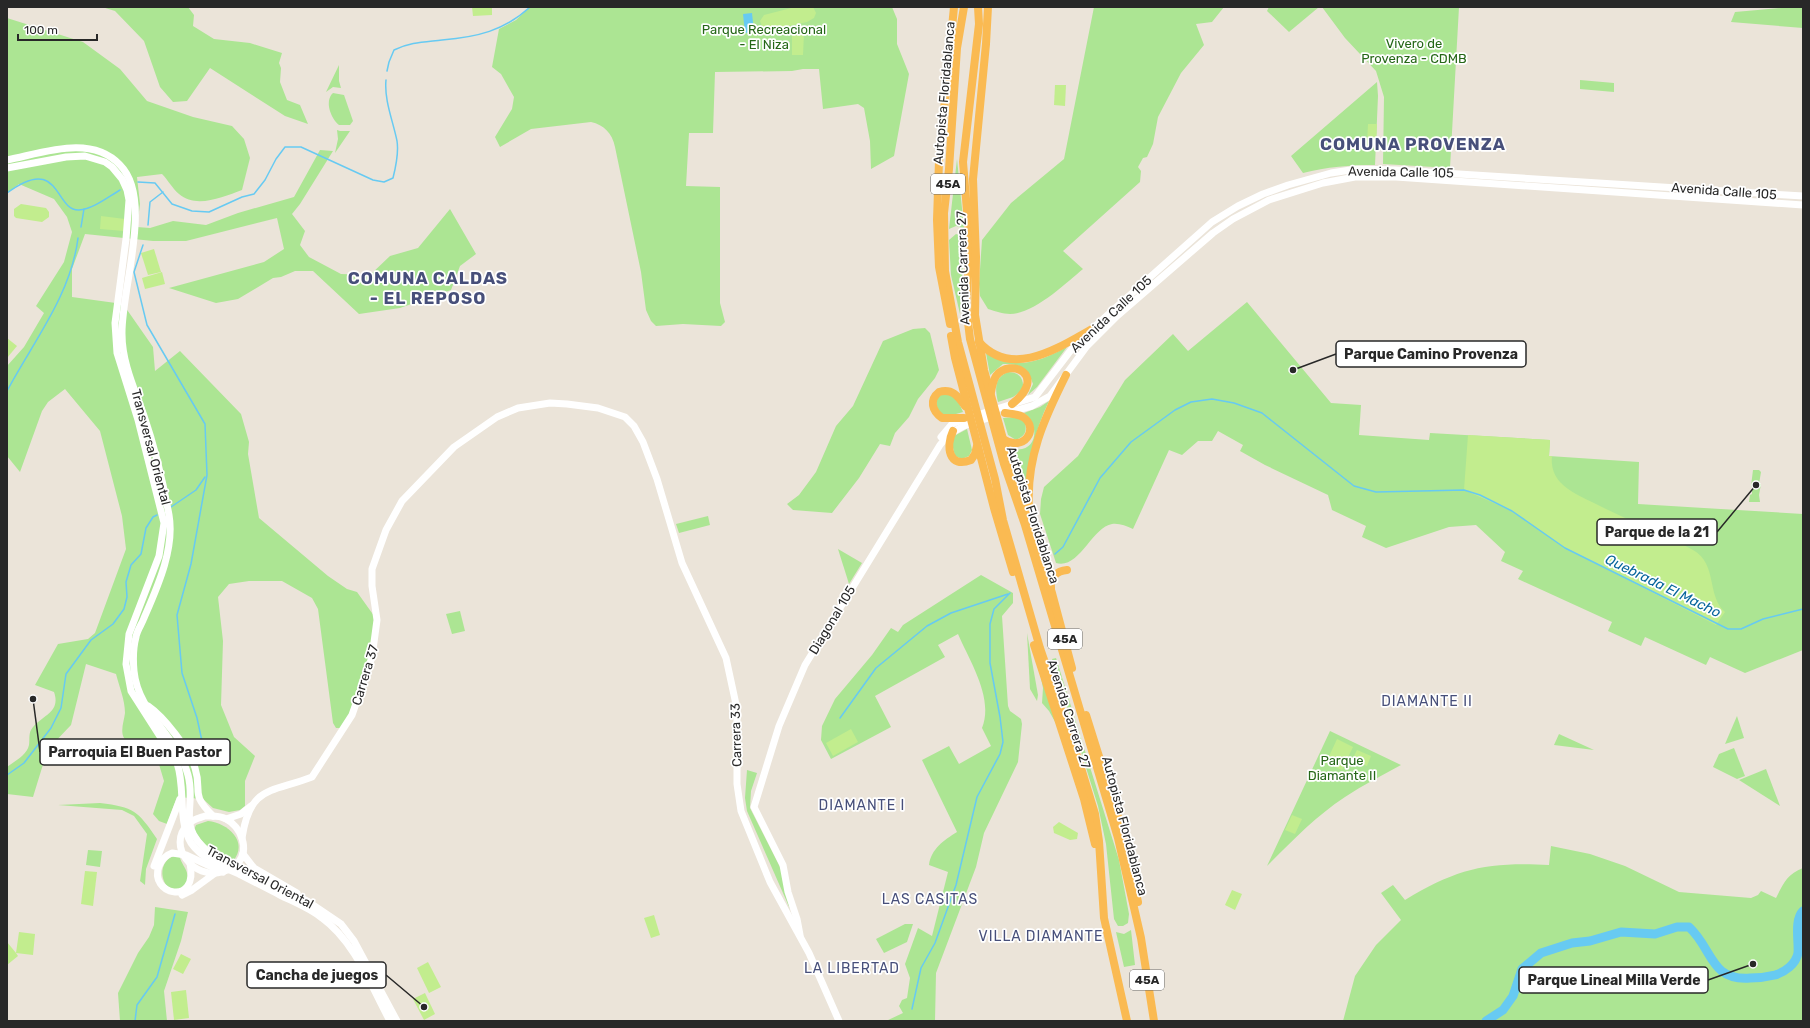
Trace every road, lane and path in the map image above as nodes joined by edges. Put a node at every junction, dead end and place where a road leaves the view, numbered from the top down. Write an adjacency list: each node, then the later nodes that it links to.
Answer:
1 (954, 7): 5 (highway, Avenida Carrera 27)
2 (964, 7): 7 (highway, Autopista Floridablanca / 45A)
3 (978, 7): 9 (highway, Autopista Floridablanca / 45A)
4 (988, 7): 6 (highway, Avenida Carrera 27)
5 (946, 98): 7 (highway); 22 (highway, Avenida Carrera 27 / 45A)
6 (979, 108): 9 (highway); 14 (highway, Avenida Carrera 27)
7 (952, 119): 38 (highway, Autopista Floridablanca / 45A)
8 (7, 160): 31 (main road, Transversal Oriental)
9 (963, 162): 15 (highway, Autopista Floridablanca / 45A)
10 (7, 168): 32 (main road, Transversal Oriental)
11 (1803, 196): 13 (main road, Avenida Calle 105)
12 (1803, 205): 17 (main road, Avenida Calle 105)
13 (1092, 329): 14 (highway); 20 (main road, Avenida Calle 105)
14 (979, 342): 16 (highway, Avenida Carrera 27 / 45A)
15 (973, 356): 16 (highway); 18 (highway, Autopista Floridablanca / 45A)
16 (984, 370): 18 (highway); 19 (highway, Avenida Carrera 27 / 45A)
17 (1066, 375): 21 (main road, Avenida Calle 105); 28 (highway)
18 (981, 382): 45 (highway, Autopista Floridablanca / 45A)
19 (991, 394): 20 (highway); 24 (highway, Avenida Carrera 27 / 45A)
20 (1012, 404): 21 (main road, Avenida Calle 105)
21 (1004, 410): 22 (main road, Avenida Calle 105); 24 (highway)
22 (966, 418): 23 (main road, Diagonal 105); 25 (highway, Avenida Carrera 27 / 45A); 26 (main road, Diagonal 105)
23 (953, 431): 25 (highway); 26 (main road, Diagonal 105)
24 (1003, 439): 28 (highway, Avenida Carrera 27 / 45A)
25 (977, 444): 38 (highway, Avenida Carrera 27 / 45A)
26 (936, 450): 44 (main road, Diagonal 105)
27 (392, 516): 33 (main road, Carrera 37); 44 (main road, Carrera 33)
28 (1030, 518): 30 (highway, Avenida Carrera 27 / 45A)
29 (1067, 570): 30 (highway)
30 (1052, 593): 45 (highway, Avenida Carrera 27 / 45A)
31 (146, 705): 34 (main road); 43 (main road, Transversal Oriental)
32 (182, 795): 41 (main road, Transversal Oriental); 42 (main road)
33 (254, 803): 35 (main road); 36 (main road)
34 (213, 816): 35 (main road); 39 (main road)
35 (226, 819): 36 (main road)
36 (242, 838): 37 (main road)
37 (243, 854): 40 (main road); 43 (main road)
38 (1100, 863): 49 (highway, Autopista Floridablanca / 45A)
39 (190, 864): 40 (main road); 42 (main road)
40 (214, 874): 42 (main road)
41 (252, 881): 42 (main road); 46 (main road, Transversal Oriental)
42 (185, 892)
43 (307, 901): 47 (main road, Transversal Oriental)
44 (800, 935): 48 (main road, Carrera 33)
45 (1141, 938): 50 (highway, Autopista Floridablanca / 45A)
46 (390, 1021)
47 (397, 1021)
48 (839, 1021)
49 (1126, 1021)
50 (1154, 1021)

